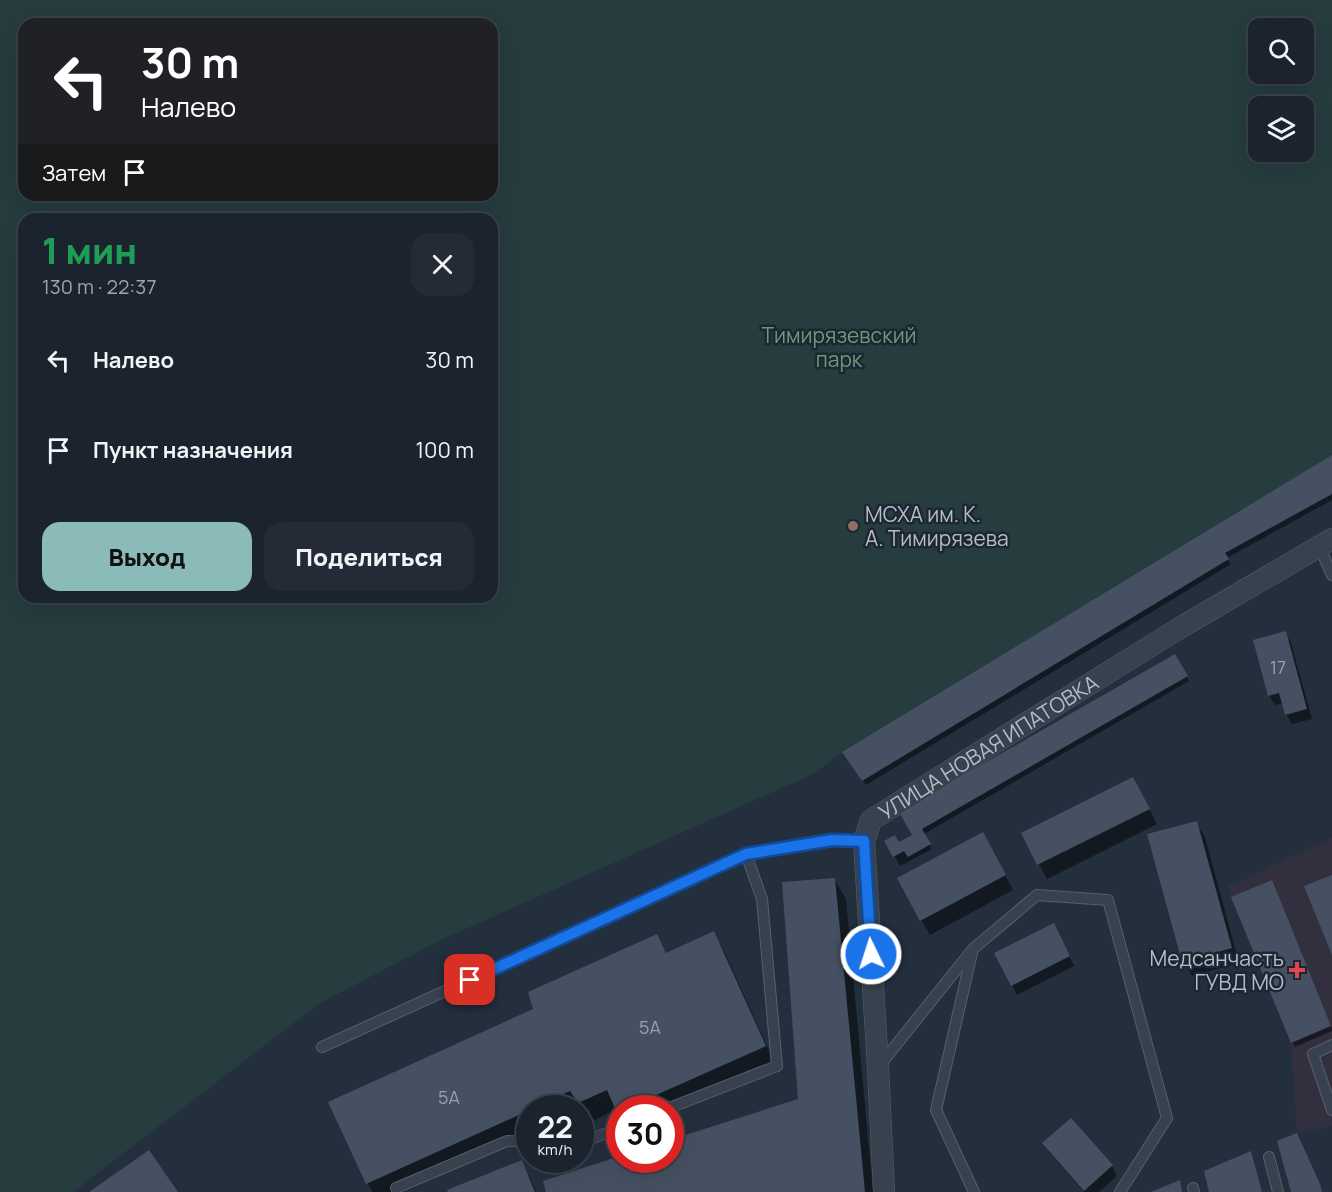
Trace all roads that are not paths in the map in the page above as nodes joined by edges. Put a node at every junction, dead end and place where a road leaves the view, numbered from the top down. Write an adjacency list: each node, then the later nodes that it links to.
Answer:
1 (1326, 543): 2 (lane); 3 (street, УЛИЦА НОВАЯ ИПАТОВКА)
2 (1332, 575)
3 (864, 841): 4 (lane); 8 (street, УЛИЦА НОВАЯ ИПАТОВКА)
4 (746, 854): 7 (lane); 9 (lane)
5 (973, 949): 8 (lane); 15 (lane); 16 (lane)
6 (1332, 1045): 10 (lane)
7 (322, 1047)
8 (878, 1066): 14 (street, УЛИЦА НОВАЯ ИПАТОВКА)
9 (684, 1102)
10 (1332, 1110)
11 (516, 1141): 13 (lane)
12 (1269, 1157): 17 (lane)
13 (396, 1188)
14 (884, 1192)
15 (975, 1192)
16 (1120, 1192)
17 (1278, 1192)

